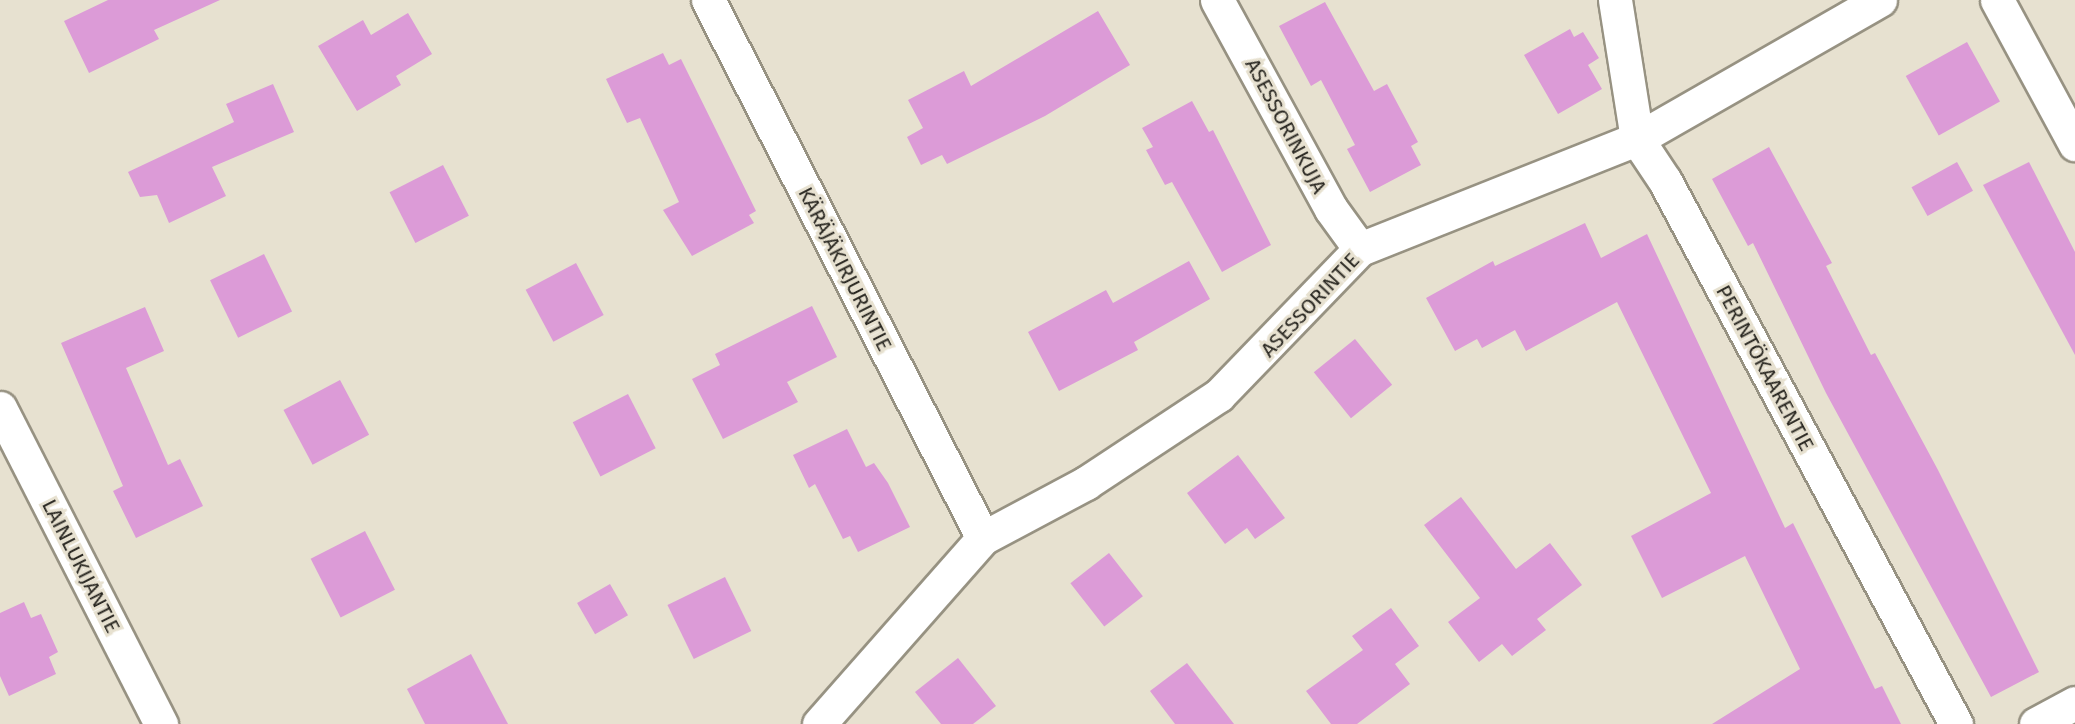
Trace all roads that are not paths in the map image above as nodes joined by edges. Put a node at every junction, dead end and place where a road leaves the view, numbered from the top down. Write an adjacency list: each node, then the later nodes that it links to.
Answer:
1 (708, 0): 10 (street, KÄRÄJÄKIRJURINTIE)
2 (1217, 0): 8 (street, ASESSORINKUJA)
3 (1615, 0): 6 (street, PERINTÖKAARENTIE)
4 (1880, 0): 6 (street, ASESSORINTIE)
5 (1997, 0): 7 (street)
6 (1637, 139): 8 (street, ASESSORINTIE); 14 (street, PERINTÖKAARENTIE)
7 (2075, 144)
8 (1360, 249): 10 (street, ASESSORINTIE)
9 (0, 408): 12 (street, LAINLUKIJANTIE)
10 (984, 538): 13 (street, ASESSORINTIE)
11 (2075, 704): 15 (street)
12 (161, 724)
13 (819, 724)
14 (1956, 724)
15 (2036, 724)

